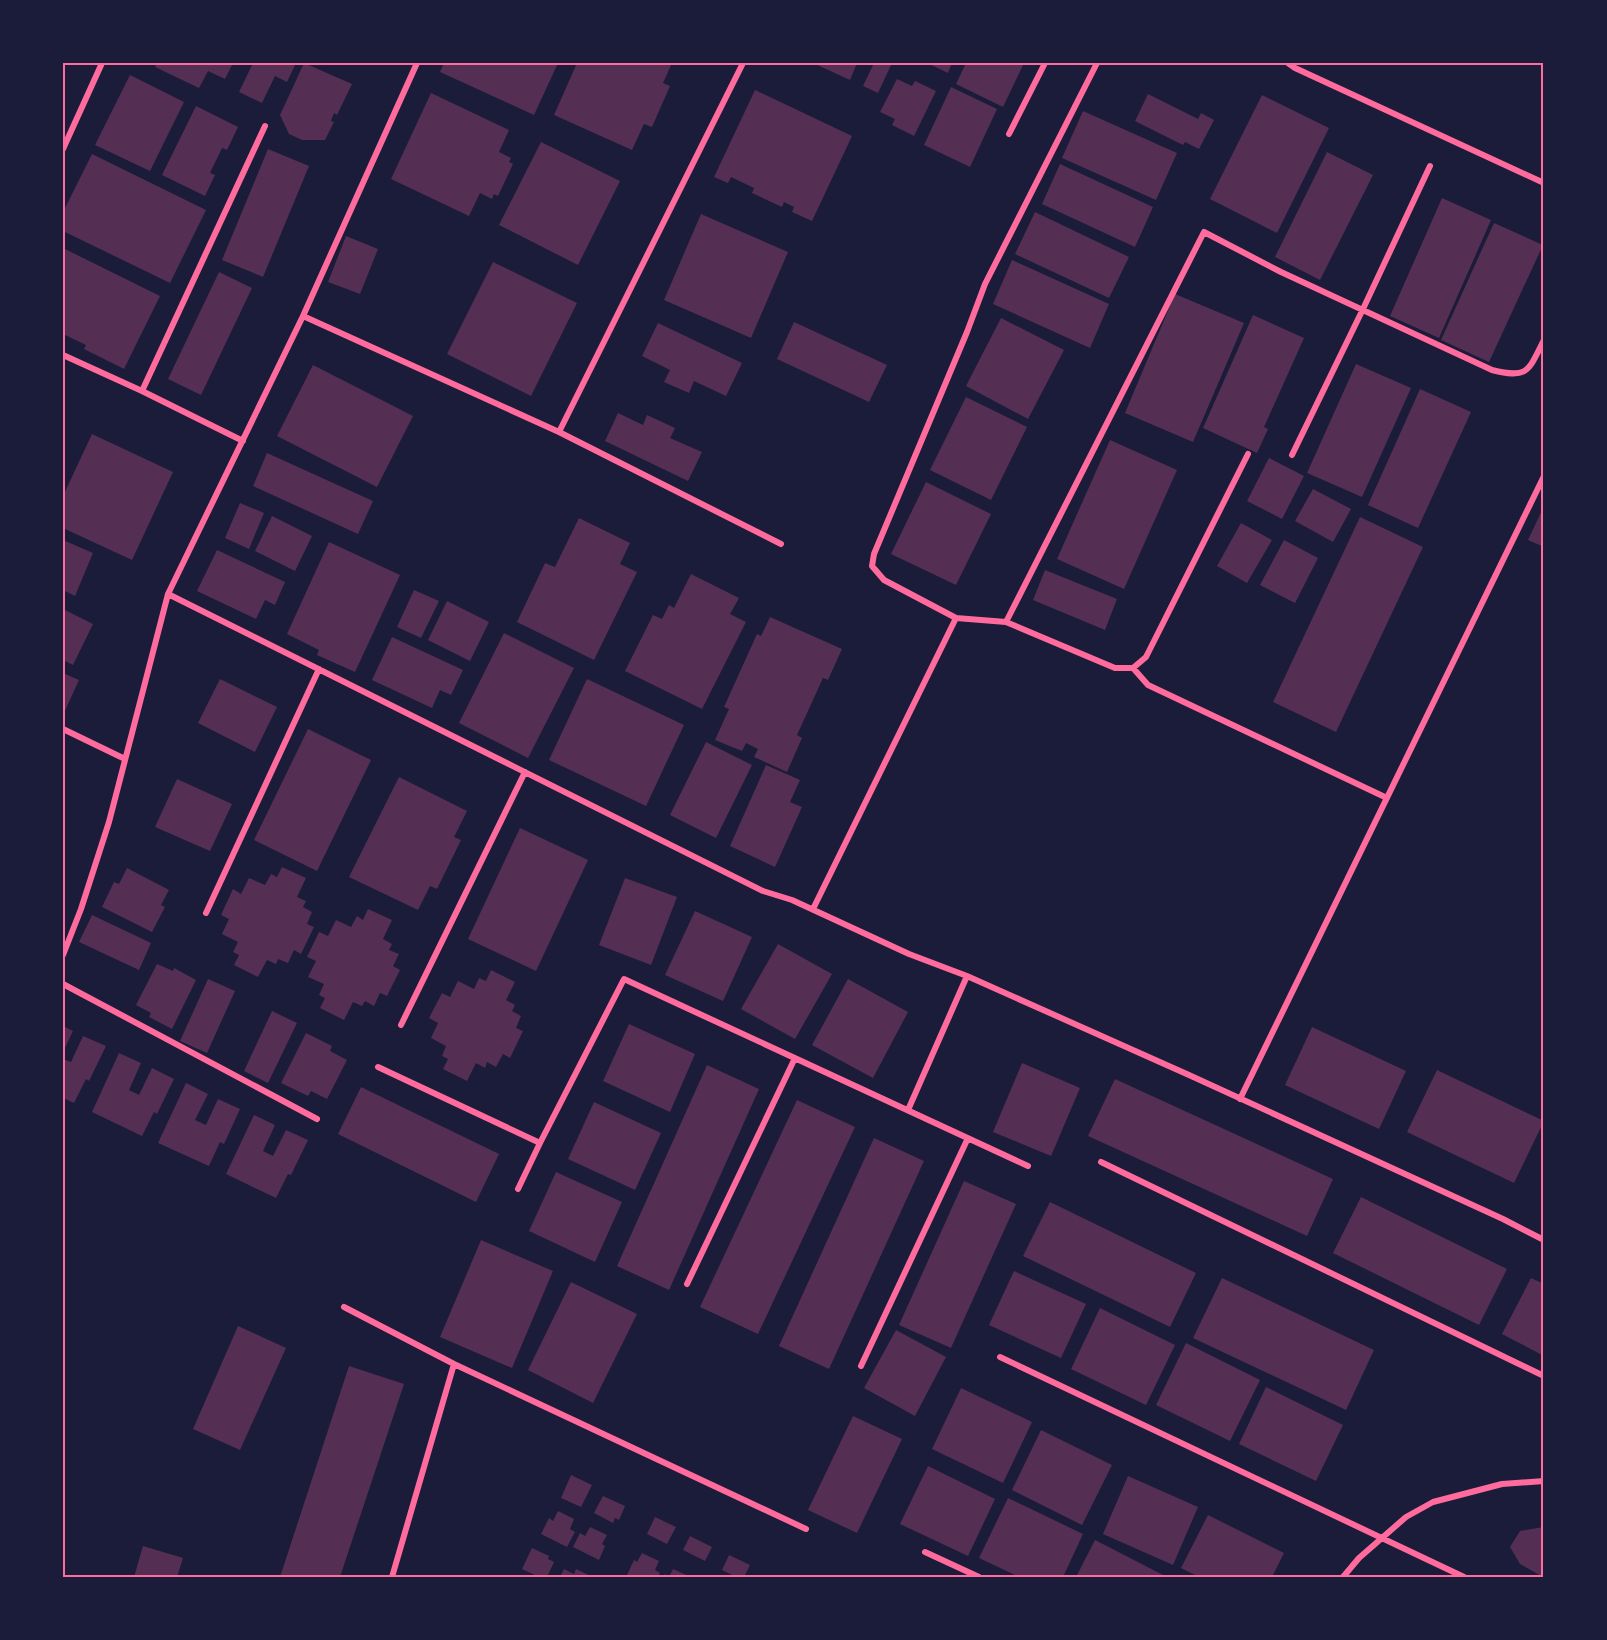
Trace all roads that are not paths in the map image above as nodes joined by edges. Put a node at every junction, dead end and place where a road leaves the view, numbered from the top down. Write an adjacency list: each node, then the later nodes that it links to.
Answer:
1 (102, 63): 9 (street)
2 (417, 63): 13 (street)
3 (743, 63): 17 (street)
4 (1045, 63): 8 (street)
5 (1097, 63): 24 (street)
6 (1288, 63): 11 (street)
7 (265, 126): 16 (street)
8 (1009, 134)
9 (63, 149)
10 (1430, 166): 12 (street)
11 (1544, 183)
12 (1363, 309): 14 (street); 20 (street); 25 (street)
13 (303, 316): 17 (street); 18 (street)
14 (1544, 340)
15 (63, 356): 16 (street)
16 (142, 391): 18 (street)
17 (559, 432): 22 (street)
18 (243, 441): 23 (street)
19 (1248, 454): 26 (street)
20 (1292, 455)
21 (1544, 476): 31 (street)
22 (780, 544)
23 (168, 594): 27 (street); 29 (street)
24 (956, 618): 25 (street); 32 (street)
25 (1006, 622): 26 (street)
26 (1133, 668): 31 (street)
27 (319, 669): 30 (street); 33 (street)
28 (63, 729): 29 (street)
29 (125, 759): 34 (street)
30 (525, 772): 32 (street); 37 (street)
31 (1387, 798): 40 (street)
32 (813, 909): 35 (street)
33 (206, 913)
34 (63, 955)
35 (967, 976): 40 (street); 41 (street)
36 (63, 984): 42 (street)
37 (401, 1025)
38 (795, 1058): 41 (street); 44 (street); 49 (street)
39 (378, 1067): 44 (street)
40 (1240, 1099): 48 (street)
41 (908, 1110): 43 (street)
42 (317, 1119)
43 (968, 1138): 46 (street); 53 (street)
44 (540, 1143): 47 (street)
45 (1101, 1162): 54 (street)
46 (1028, 1166)
47 (518, 1189)
48 (1544, 1240)
49 (687, 1284)
50 (344, 1307): 52 (street)
51 (1000, 1357): 57 (street)
52 (454, 1364): 56 (street); 59 (street)
53 (861, 1366)
54 (1544, 1376)
55 (1544, 1481): 57 (street)
56 (806, 1529)
57 (1383, 1538): 61 (street); 62 (street)
58 (925, 1552): 60 (street)
59 (392, 1577)
60 (979, 1577)
61 (1342, 1577)
62 (1464, 1577)

